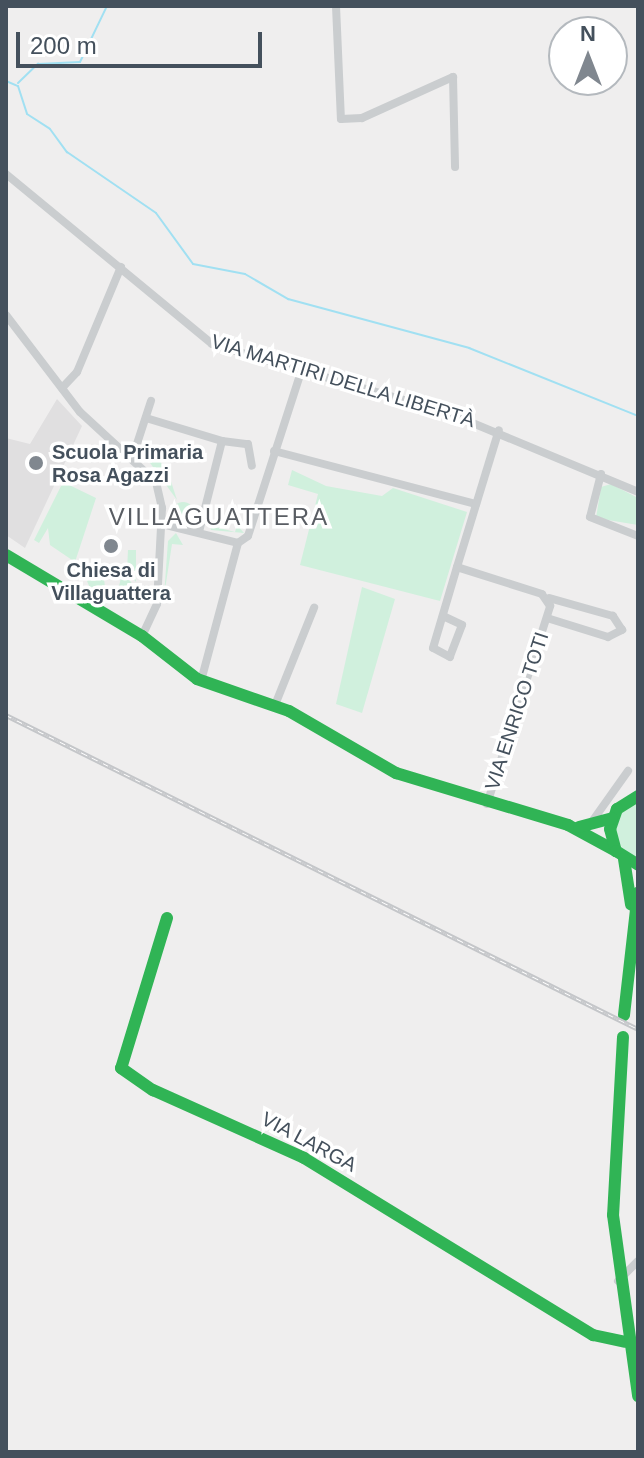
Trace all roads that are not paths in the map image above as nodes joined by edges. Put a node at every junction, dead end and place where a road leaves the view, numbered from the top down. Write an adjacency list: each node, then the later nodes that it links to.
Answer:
1 (336, 6): 2 (street)
2 (455, 167)
3 (6, 174): 4 (street, VIA MARTIRI DELLA LIBERTÀ)
4 (121, 267): 7 (street, VIA MARTIRI DELLA LIBERTÀ); 8 (street)
5 (6, 315): 6 (street)
6 (9, 327): 8 (street)
7 (302, 369): 11 (street, VIA MARTIRI DELLA LIBERTÀ); 13 (street)
8 (62, 388): 14 (street)
9 (151, 401): 10 (street)
10 (146, 418): 12 (street); 14 (street)
11 (499, 430): 16 (street, VIA MARTIRI DELLA LIBERTÀ); 18 (street)
12 (222, 441): 15 (street); 20 (street)
13 (274, 451): 18 (street); 22 (street)
14 (133, 456): 19 (street)
15 (252, 466)
16 (601, 474): 17 (street, VIA MARTIRI DELLA LIBERTÀ); 21 (street)
17 (638, 492)
18 (476, 504): 24 (street)
19 (162, 524): 20 (street); 29 (street)
20 (199, 532): 22 (street)
21 (638, 536)
22 (238, 543): 30 (street)
23 (6, 555): 29 (street)
24 (457, 567): 25 (street, VIA ENRICO TOTI); 27 (street)
25 (549, 598): 28 (street, VIA ENRICO TOTI); 28 (street, VIA ENRICO TOTI)
26 (314, 608): 31 (street)
27 (443, 616): 27 (street)
28 (547, 618): 34 (street, VIA ENRICO TOTI)
29 (142, 636): 30 (street)
30 (201, 681): 31 (street)
31 (275, 705): 34 (street)
32 (628, 771): 36 (street)
33 (636, 795): 35 (street)
34 (487, 804): 36 (street)
35 (612, 818): 36 (street); 37 (street)
36 (588, 830): 37 (street)
37 (620, 855): 38 (street); 40 (street)
38 (638, 865)
39 (638, 893): 40 (street)
40 (632, 911): 42 (street)
41 (167, 918): 46 (street, VIA LARGA)
42 (624, 1015)
43 (623, 1037): 45 (street)
44 (638, 1261): 45 (street)
45 (617, 1281): 46 (street)
46 (625, 1342): 47 (street)
47 (638, 1396)

